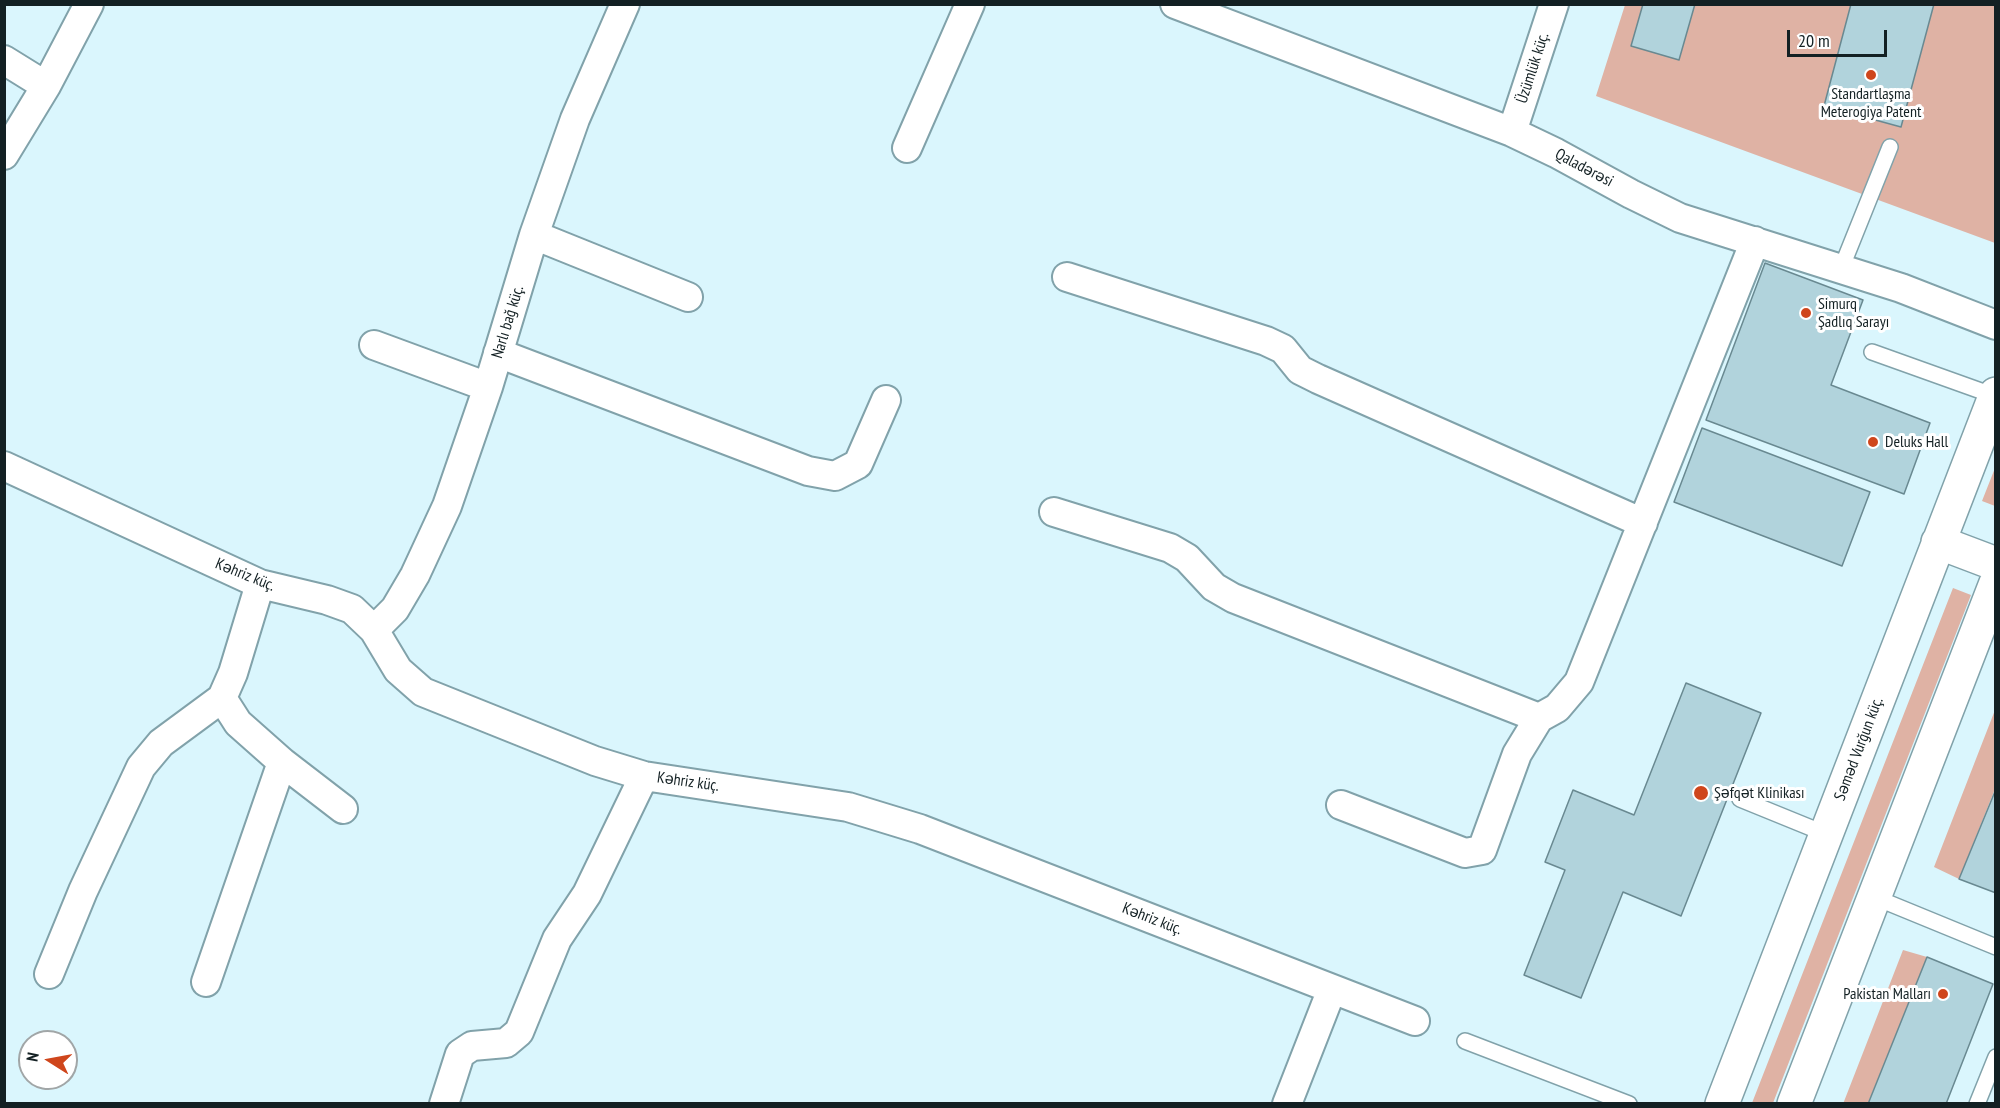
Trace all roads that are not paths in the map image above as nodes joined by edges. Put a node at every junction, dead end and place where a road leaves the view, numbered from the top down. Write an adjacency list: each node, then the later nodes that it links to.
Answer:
1 (89, 4): 7 (street)
2 (625, 4): 12 (street, Narlı bağ küç.)
3 (970, 4): 10 (street)
4 (1175, 4): 8 (street, Qaladərəsi)
5 (1554, 4): 8 (street, Üzümlük küç.)
6 (4, 60): 7 (street)
7 (46, 86): 11 (street)
8 (1512, 132): 13 (street, Qaladərəsi)
9 (1890, 147): 14 (lane)
10 (907, 148)
11 (4, 155)
12 (534, 236): 16 (street); 20 (street, Narlı bağ küç.)
13 (1755, 241): 14 (street, Qaladərəsi); 26 (street)
14 (1841, 269): 17 (street, Qaladərəsi)
15 (1067, 277): 26 (street)
16 (688, 297)
17 (1995, 325)
18 (374, 345): 21 (street)
19 (1872, 352): 22 (lane)
20 (498, 353): 21 (street, Narlı bağ küç.); 23 (street)
21 (488, 387): 31 (street, Narlı bağ küç.)
22 (1995, 395): 27 (main road, Səməd Vurğun küç.)
23 (886, 400)
24 (4, 466): 30 (street, Kəhriz küç.)
25 (1054, 512): 33 (street)
26 (1642, 523): 33 (street)
27 (1938, 542): 28 (main road); 39 (main road, Səməd Vurğun küç.)
28 (1995, 564)
29 (1995, 583): 40 (main road)
30 (260, 584): 31 (street, Kəhriz küç.); 32 (street)
31 (374, 630): 35 (street, Kəhriz küç.)
32 (222, 698): 34 (street); 42 (street)
33 (1539, 718): 37 (street)
34 (282, 762): 38 (street); 43 (street)
35 (644, 776): 44 (street, Kəhriz küç.); 48 (street)
36 (1740, 799): 39 (lane)
37 (1341, 805)
38 (343, 809)
39 (1826, 834): 51 (main road, Səməd Vurğun küç.)
40 (1874, 897): 41 (lane); 52 (main road)
41 (1995, 947)
42 (50, 974)
43 (206, 982)
44 (1332, 989): 45 (street, Kəhriz küç.); 49 (street)
45 (1415, 1021)
46 (1465, 1041): 50 (lane)
47 (1995, 1057): 53 (lane)
48 (444, 1104)
49 (1287, 1104)
50 (1629, 1104)
51 (1722, 1104)
52 (1794, 1104)
53 (1977, 1104)

